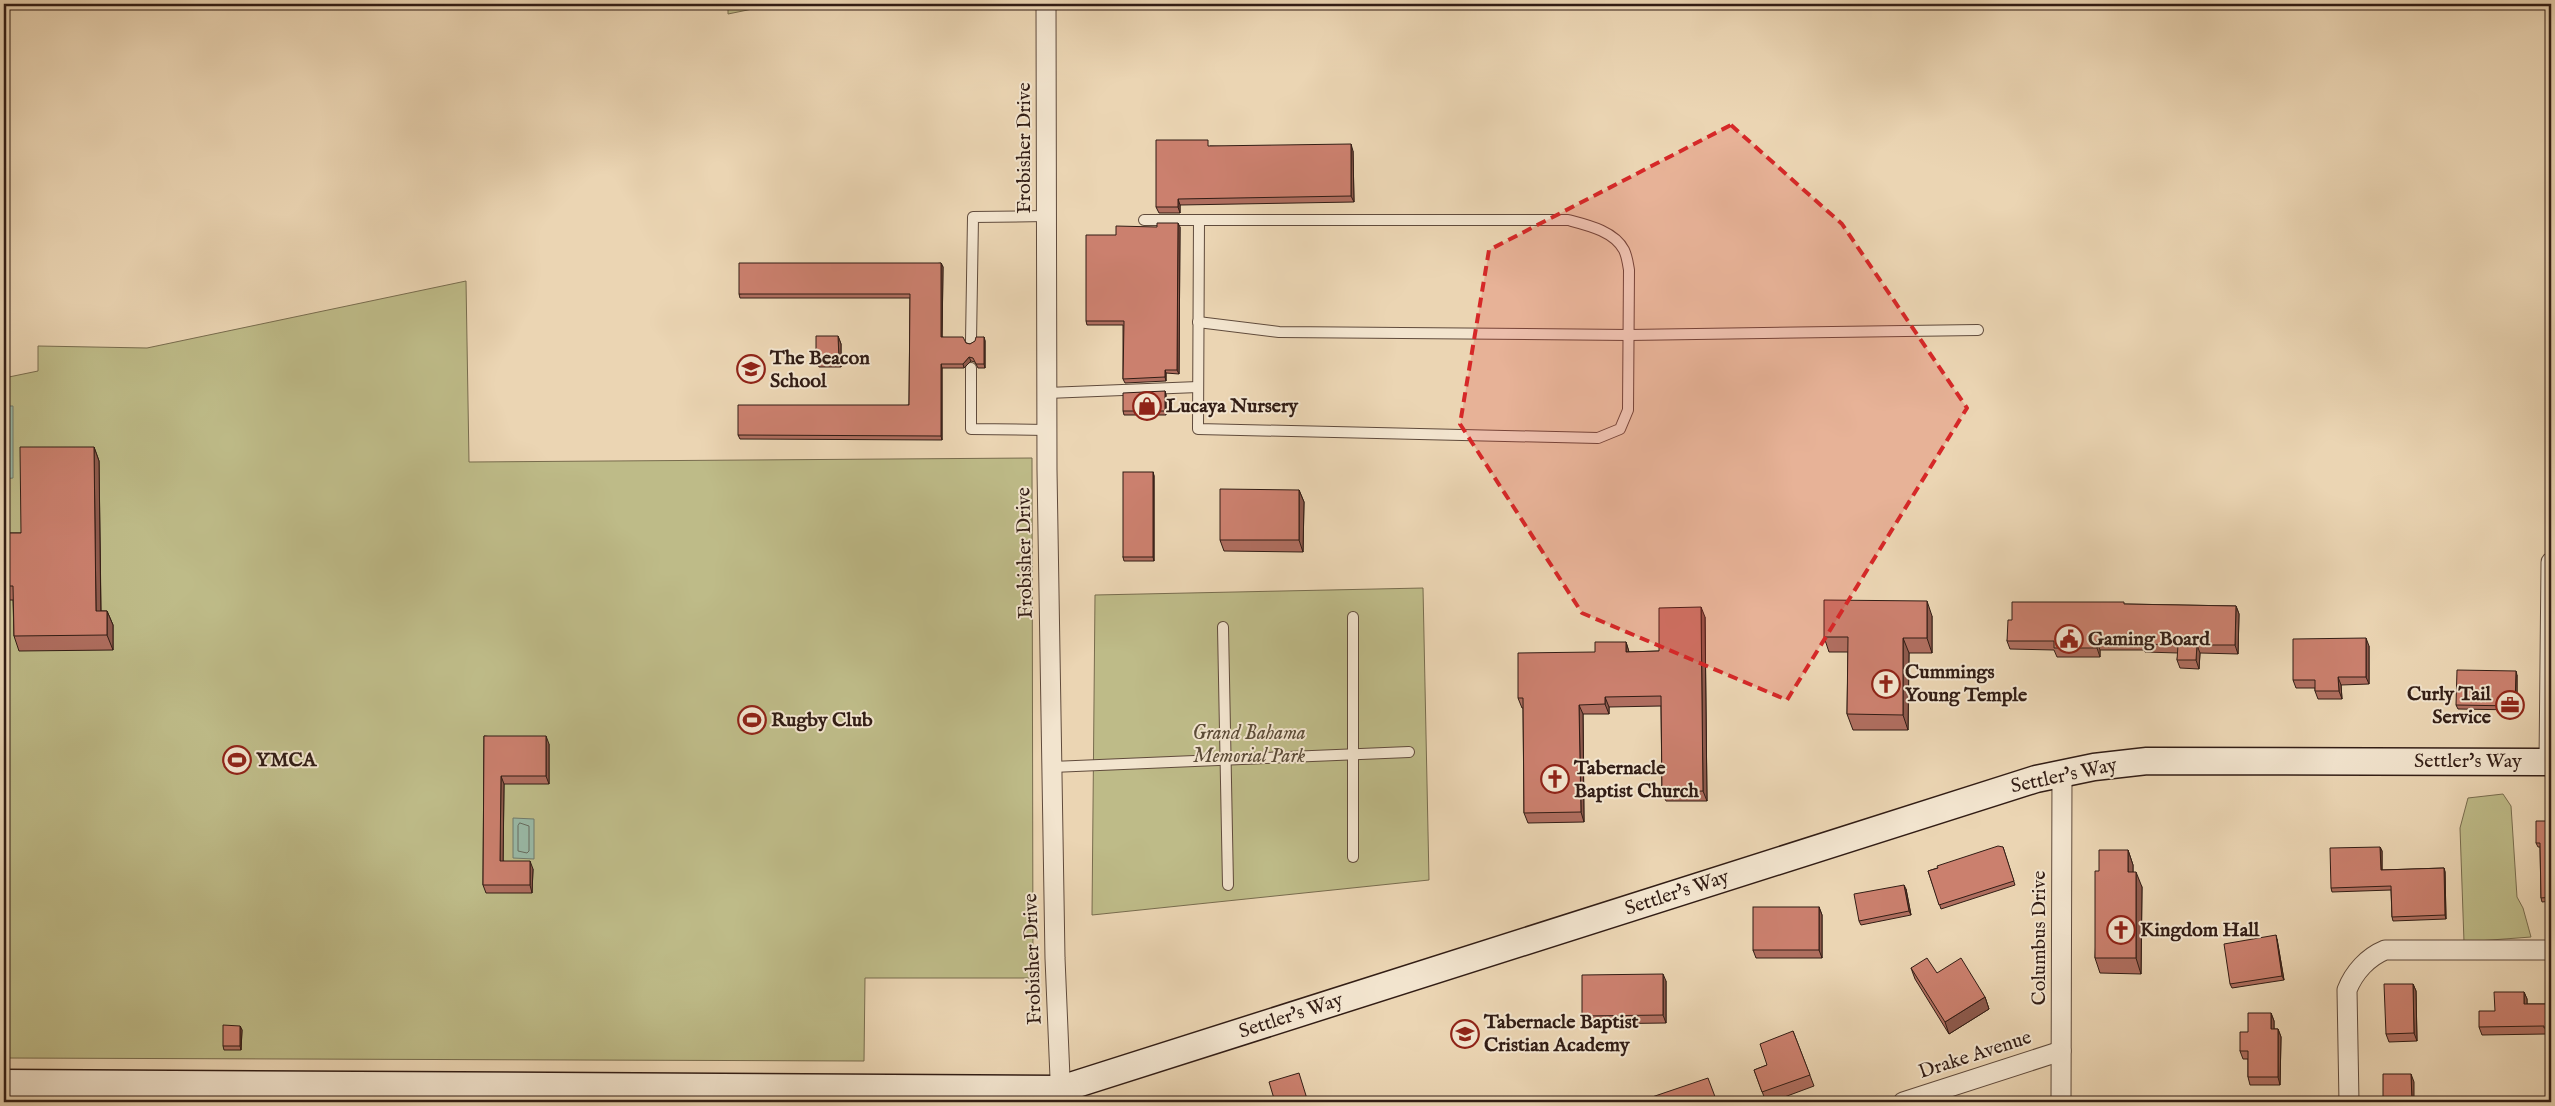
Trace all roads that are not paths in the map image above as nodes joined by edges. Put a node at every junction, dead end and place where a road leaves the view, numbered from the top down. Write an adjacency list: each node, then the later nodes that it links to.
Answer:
1 (1046, 4): 2 (street, Frobisher Drive)
2 (1046, 216): 8 (lane); 11 (street, Frobisher Drive)
3 (1144, 220): 4 (lane)
4 (1199, 220): 5 (lane); 7 (lane)
5 (1198, 322): 7 (lane); 10 (lane)
6 (1978, 330): 7 (lane)
7 (1629, 335): 10 (lane)
8 (971, 341)
9 (971, 368): 12 (lane)
10 (1198, 387): 11 (lane)
11 (1046, 393): 12 (street, Frobisher Drive)
12 (1046, 430): 20 (street, Frobisher Drive)
13 (2551, 562): 19 (street)
14 (1353, 617): 17 (lane)
15 (1224, 627): 18 (lane)
16 (1409, 752): 17 (lane)
17 (1353, 754): 18 (lane); 22 (lane)
18 (1226, 760): 20 (lane); 23 (lane)
19 (2550, 762): 21 (main road, Settler's Way)
20 (1052, 767): 27 (street, Frobisher Drive)
21 (2062, 774): 25 (street, Columbus Drive); 27 (main road, Settler's Way)
22 (1353, 857)
23 (1228, 885)
24 (2551, 950): 30 (street)
25 (2061, 1051): 28 (street, Drake Avenue); 29 (street, Columbus Drive)
26 (4, 1083): 27 (main road, Settler's Way)
27 (1061, 1096)
28 (1903, 1102)
29 (2061, 1102)
30 (2349, 1102)

